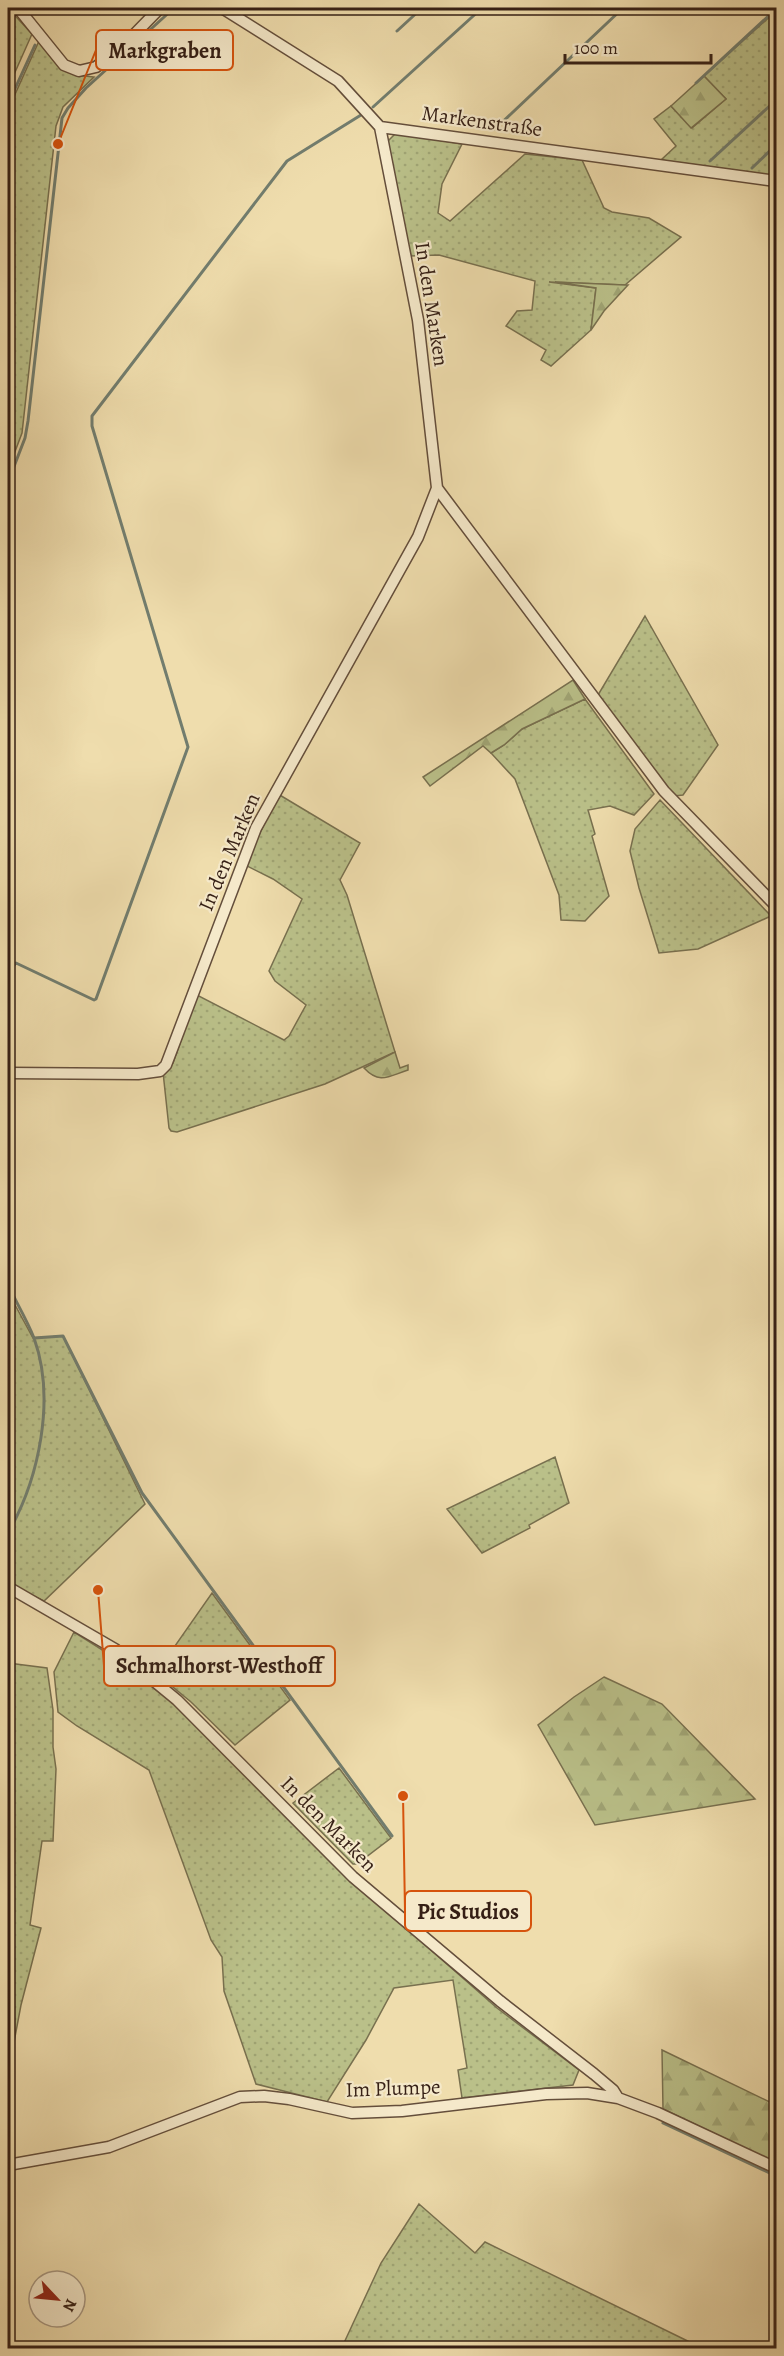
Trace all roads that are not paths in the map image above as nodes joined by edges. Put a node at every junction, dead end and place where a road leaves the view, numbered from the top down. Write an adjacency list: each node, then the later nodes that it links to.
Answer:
1 (18, 8): 2 (street)
2 (160, 8)
3 (222, 8): 4 (street)
4 (380, 127): 5 (street, Markenstraße); 6 (street, In den Marken)
5 (777, 181)
6 (437, 489): 7 (street); 8 (street, In den Marken)
7 (777, 906)
8 (8, 1072)
9 (8, 1587): 10 (street, In den Marken)
10 (594, 2074): 11 (street); 12 (street, In den Marken)
11 (587, 2093): 12 (street, Im Plumpe); 13 (street, Im Plumpe)
12 (618, 2098): 14 (street, Im Plumpe)
13 (8, 2165)
14 (777, 2168)

